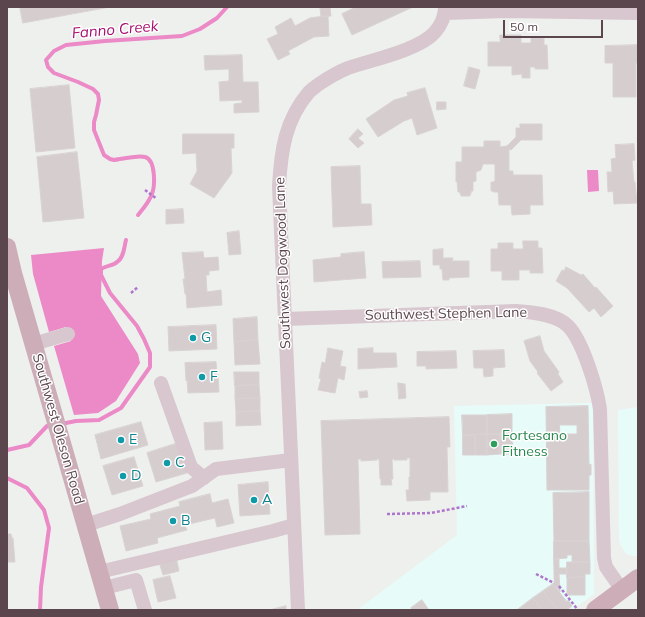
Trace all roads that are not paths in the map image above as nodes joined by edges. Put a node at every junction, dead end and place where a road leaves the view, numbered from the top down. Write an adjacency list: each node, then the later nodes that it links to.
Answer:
1 (445, 10): 2 (street); 4 (street, Southwest Dogwood Lane)
2 (638, 13)
3 (7, 247): 6 (main road, Southwest Oleson Road)
4 (285, 319): 8 (street, Southwest Dogwood Lane); 14 (street, Southwest Stephen Lane)
5 (68, 334): 6 (street)
6 (33, 344): 10 (main road, Southwest Oleson Road)
7 (161, 383): 9 (street)
8 (291, 460): 9 (street); 11 (street, Southwest Dogwood Lane)
9 (204, 478): 10 (street)
10 (86, 525): 13 (main road, Southwest Oleson Road)
11 (294, 525): 13 (street); 17 (street, Southwest Dogwood Lane)
12 (638, 578): 14 (main road)
13 (101, 580): 15 (main road, Southwest Oleson Road); 16 (street)
14 (622, 590): 18 (main road)
15 (110, 610)
16 (145, 610)
17 (298, 610)
18 (595, 610)

